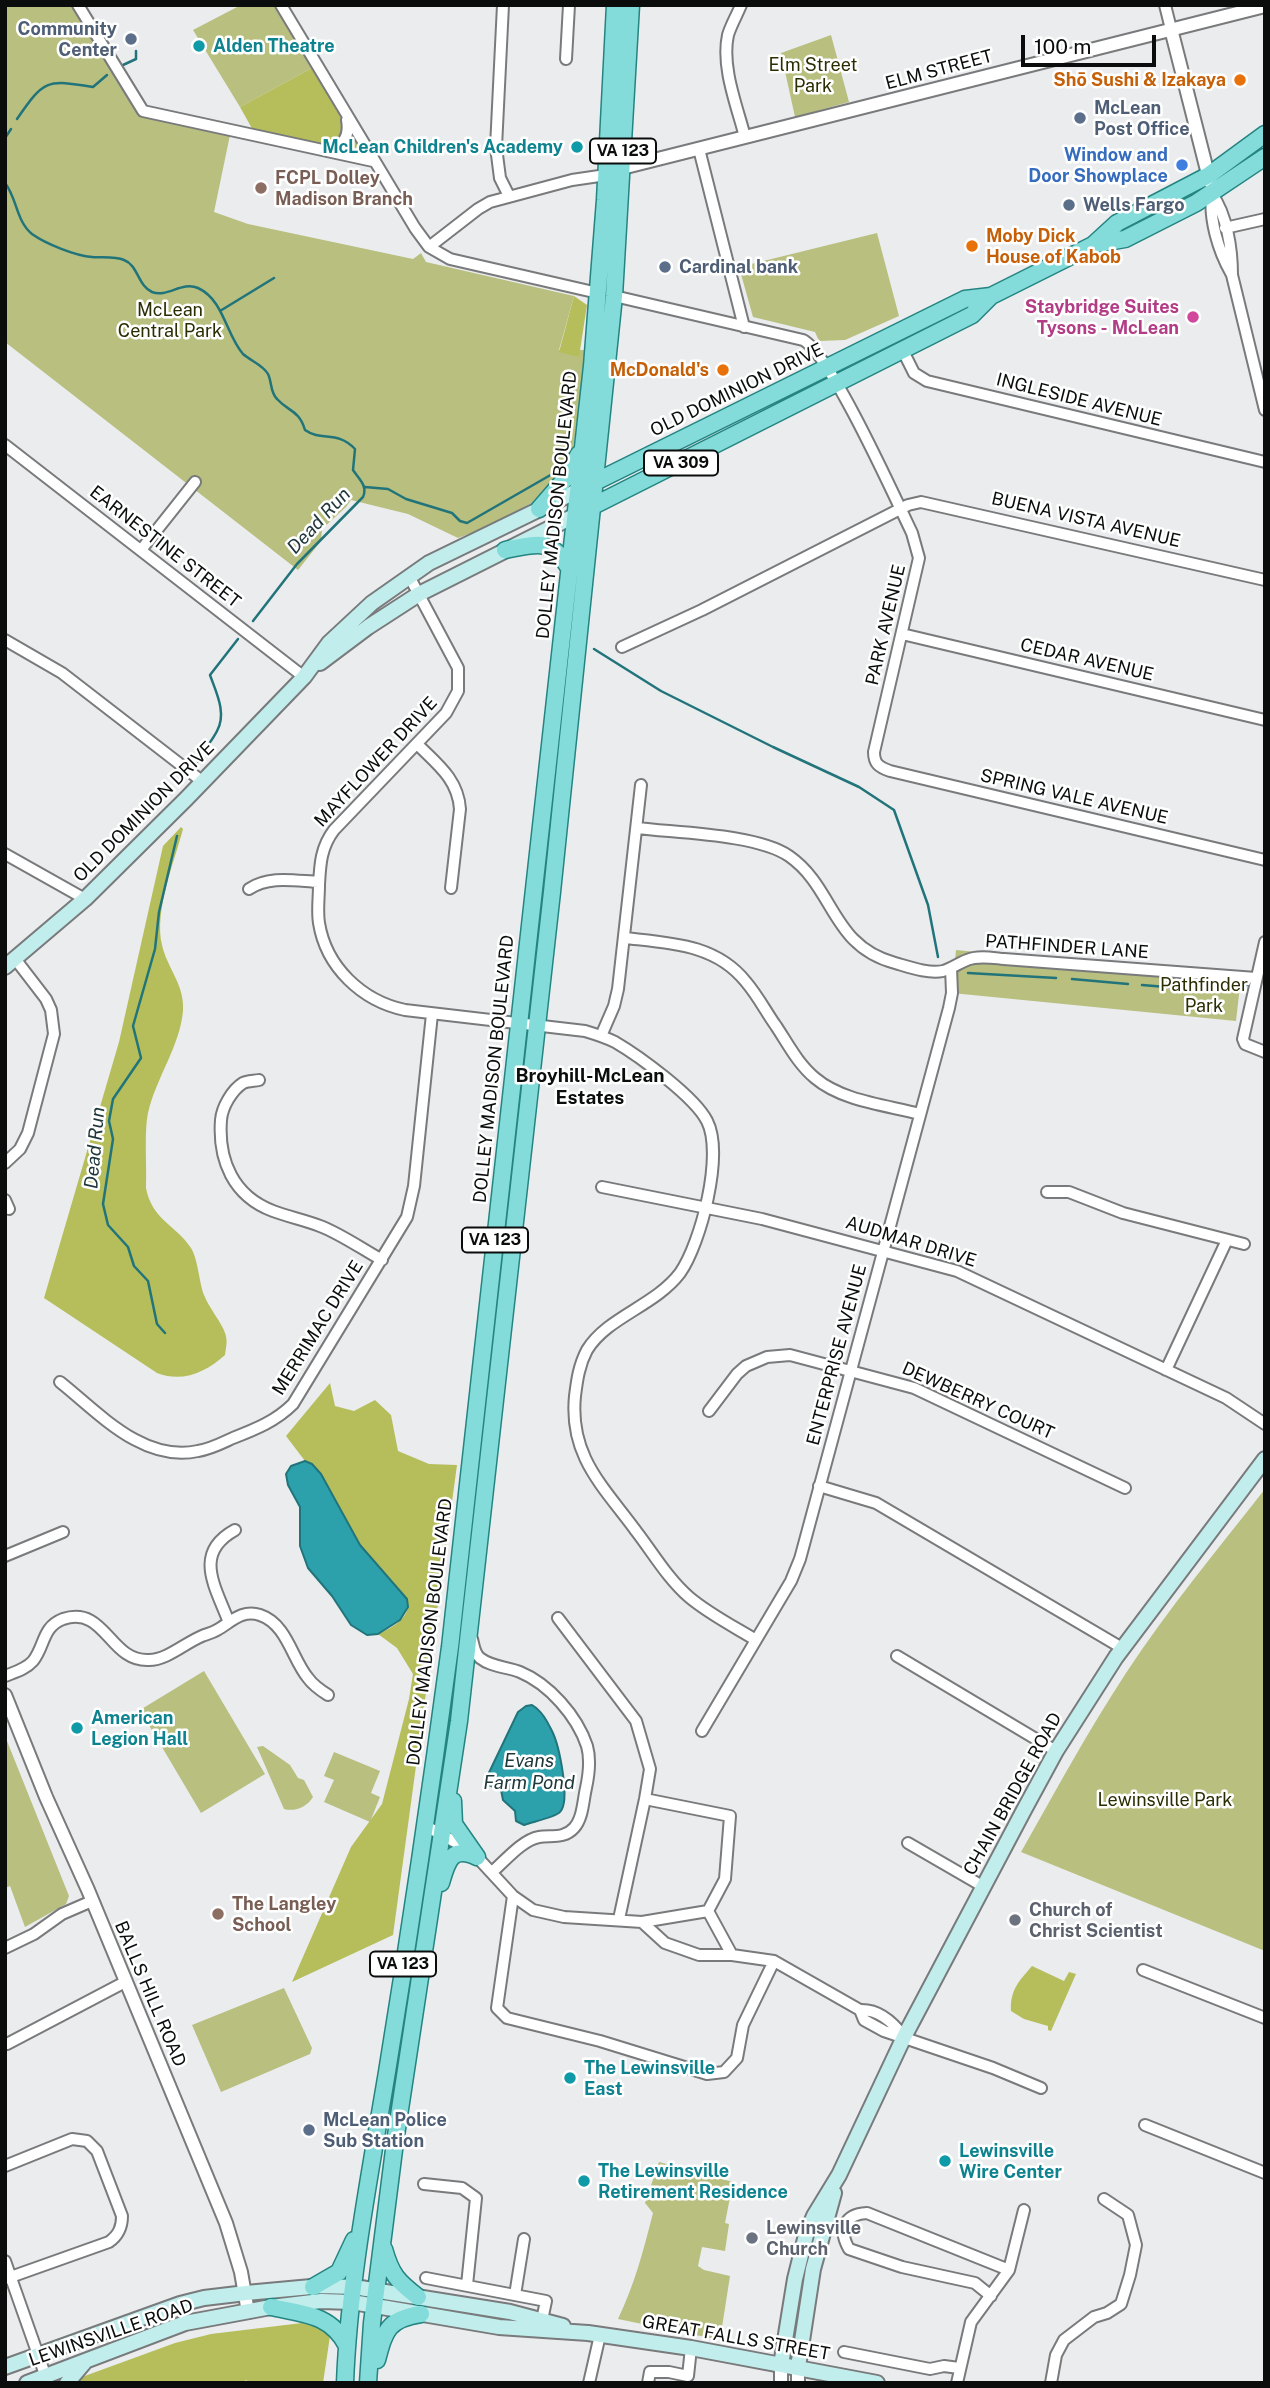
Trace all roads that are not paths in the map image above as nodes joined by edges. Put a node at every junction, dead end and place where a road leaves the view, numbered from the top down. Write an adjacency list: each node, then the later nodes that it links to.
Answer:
1 (78, 5): 16 (street)
2 (281, 5): 12 (street)
3 (503, 5): 23 (street)
4 (569, 5): 11 (street)
5 (615, 5): 20 (main road, DOLLEY MADISON BOULEVARD / VA 123)
6 (631, 5): 19 (main road, DOLLEY MADISON BOULEVARD / VA 123)
7 (741, 5): 14 (street)
8 (1165, 5): 10 (street)
9 (1265, 6): 10 (street, ELM STREET)
10 (1171, 29): 14 (street, ELM STREET); 21 (street)
11 (566, 59)
12 (347, 117): 16 (street); 18 (street)
13 (1265, 134): 21 (main road, OLD DOMINION DRIVE / VA 309)
14 (745, 137): 15 (street, ELM STREET)
15 (699, 149): 19 (street, ELM STREET); 31 (street)
16 (324, 150): 18 (street)
17 (1265, 157): 22 (main road, OLD DOMINION DRIVE / VA 309)
18 (373, 161): 27 (street)
19 (622, 168): 29 (main road, DOLLEY MADISON BOULEVARD / VA 123)
20 (606, 175): 23 (street); 29 (main road, DOLLEY MADISON BOULEVARD / VA 123)
21 (1209, 175): 22 (street); 26 (main road, OLD DOMINION DRIVE / VA 309)
22 (1212, 194): 25 (street); 26 (main road, OLD DOMINION DRIVE / VA 309); 28 (street)
23 (509, 196): 27 (street)
24 (1265, 219): 25 (street)
25 (1225, 228): 28 (street)
26 (1093, 245): 30 (main road, OLD DOMINION DRIVE / VA 309)
27 (429, 247): 29 (street)
28 (1232, 275): 35 (street)
29 (606, 294): 31 (street); 36 (main road, DOLLEY MADISON BOULEVARD / VA 123); 38 (main road, DOLLEY MADISON BOULEVARD / VA 123)
30 (991, 296): 32 (main road, OLD DOMINION DRIVE / VA 309); 33 (main road, OLD DOMINION DRIVE / VA 309)
31 (744, 327): 33 (street)
32 (902, 349): 34 (main road, OLD DOMINION DRIVE / VA 309); 39 (street, INGLESIDE AVENUE)
33 (827, 367): 34 (street); 40 (main road, OLD DOMINION DRIVE / VA 309)
34 (837, 383): 44 (main road, OLD DOMINION DRIVE / VA 309); 46 (street, PARK AVENUE)
35 (1265, 410)
36 (600, 441): 40 (main road); 42 (main road, DOLLEY MADISON BOULEVARD / VA 123)
37 (5, 445): 48 (street, EARNESTINE STREET)
38 (583, 445): 43 (main road, DOLLEY MADISON BOULEVARD / VA 123); 45 (main road)
39 (1265, 462)
40 (626, 466): 42 (main road, OLD DOMINION DRIVE / VA 309)
41 (195, 482): 48 (street)
42 (596, 482): 43 (main road, OLD DOMINION DRIVE / VA 309); 44 (main road, DOLLEY MADISON BOULEVARD / VA 123)
43 (579, 489): 45 (main road, OLD DOMINION DRIVE); 47 (main road, DOLLEY MADISON BOULEVARD / VA 123)
44 (593, 507): 47 (main road, OLD DOMINION DRIVE / VA 309); 77 (main road, DOLLEY MADISON BOULEVARD / VA 123)
45 (539, 509): 51 (main road, OLD DOMINION DRIVE)
46 (900, 509): 52 (street, BUENA VISTA AVENUE); 54 (street, PARK AVENUE); 56 (street, BUENA VISTA AVENUE)
47 (576, 515): 49 (main road, OLD DOMINION DRIVE); 50 (main road, DOLLEY MADISON BOULEVARD / VA 123)
48 (141, 550): 57 (street, EARNESTINE STREET)
49 (505, 550): 50 (main road); 53 (main road, OLD DOMINION DRIVE)
50 (569, 568): 76 (main road, DOLLEY MADISON BOULEVARD / VA 123)
51 (409, 576): 53 (street, MAYFLOWER DRIVE); 57 (main road, OLD DOMINION DRIVE)
52 (1265, 580)
53 (419, 594): 57 (main road, OLD DOMINION DRIVE); 59 (street, MAYFLOWER DRIVE)
54 (902, 634): 58 (street, CEDAR AVENUE); 60 (street, PARK AVENUE)
55 (5, 640): 61 (street)
56 (622, 647)
57 (304, 677): 61 (main road, OLD DOMINION DRIVE)
58 (1265, 720)
59 (417, 744): 66 (street, MAYFLOWER DRIVE); 67 (street)
60 (877, 764): 65 (street, SPRING VALE AVENUE)
61 (202, 782): 69 (main road, OLD DOMINION DRIVE)
62 (641, 785): 63 (street)
63 (637, 828): 70 (street); 73 (street, PATHFINDER LANE)
64 (5, 854): 69 (street)
65 (1265, 860)
66 (319, 882): 68 (street); 75 (street, MAYFLOWER DRIVE)
67 (451, 888)
68 (249, 889)
69 (86, 899): 72 (main road, OLD DOMINION DRIVE)
70 (625, 938): 78 (street); 81 (street)
71 (1265, 942): 74 (street)
72 (10, 964): 82 (street)
73 (951, 968): 74 (street, PATHFINDER LANE); 81 (street, ENTERPRISE AVENUE)
74 (1256, 978): 79 (street)
75 (432, 1014): 76 (street, MAYFLOWER DRIVE); 89 (street, MERRIMAC DRIVE)
76 (519, 1023): 77 (street, MAYFLOWER DRIVE); 114 (main road, DOLLEY MADISON BOULEVARD / VA 123)
77 (537, 1026): 78 (street, MAYFLOWER DRIVE); 103 (main road, DOLLEY MADISON BOULEVARD / VA 123)
78 (601, 1036): 85 (street, MAYFLOWER DRIVE)
79 (1265, 1052)
80 (259, 1080): 89 (street)
81 (920, 1114): 88 (street, ENTERPRISE AVENUE)
82 (5, 1163)
83 (602, 1187): 85 (street, AUDMAR DRIVE)
84 (1047, 1192): 86 (street)
85 (705, 1208): 88 (street, AUDMAR DRIVE); 104 (street, MAYFLOWER DRIVE)
86 (1227, 1240): 87 (street); 91 (street)
87 (1244, 1244)
88 (883, 1252): 90 (street, ENTERPRISE AVENUE); 91 (street, AUDMAR DRIVE)
89 (382, 1260): 92 (street, MERRIMAC DRIVE)
90 (851, 1370): 93 (street, DEWBERRY COURT); 96 (street, ENTERPRISE AVENUE); 97 (street, DEWBERRY COURT)
91 (1166, 1370): 94 (street, AUDMAR DRIVE)
92 (60, 1382)
93 (709, 1411)
94 (1265, 1424)
95 (1265, 1459): 105 (main road, CHAIN BRIDGE ROAD)
96 (820, 1486): 104 (street, ENTERPRISE AVENUE); 105 (street)
97 (1125, 1488)
98 (235, 1530): 102 (street)
99 (63, 1532): 100 (street)
100 (5, 1556)
101 (558, 1618): 113 (street)
102 (228, 1620): 107 (street); 109 (street)
103 (469, 1622): 111 (main road, DOLLEY MADISON BOULEVARD / VA 123); 118 (street)
104 (756, 1640): 110 (street, ENTERPRISE AVENUE)
105 (1122, 1648): 112 (main road, CHAIN BRIDGE ROAD)
106 (897, 1656): 112 (street)
107 (5, 1676)
108 (5, 1695): 121 (street, BALLS HILL ROAD)
109 (328, 1695)
110 (702, 1731)
111 (456, 1742): 115 (main road, DOLLEY MADISON BOULEVARD / VA 123); 117 (main road)
112 (1056, 1751): 119 (main road, CHAIN BRIDGE ROAD)
113 (645, 1799): 122 (street); 123 (street)
114 (424, 1825): 115 (street); 142 (main road, DOLLEY MADISON BOULEVARD / VA 123)
115 (440, 1834): 117 (street); 125 (main road, DOLLEY MADISON BOULEVARD / VA 123)
116 (908, 1843): 119 (street)
117 (477, 1857): 118 (street); 125 (main road)
118 (492, 1872): 120 (street)
119 (984, 1887): 132 (main road, CHAIN BRIDGE ROAD)
120 (513, 1896): 123 (street); 128 (street)
121 (92, 1901): 126 (street); 130 (street, BALLS HILL ROAD)
122 (708, 1912): 124 (street); 127 (street)
123 (619, 1919): 124 (street)
124 (642, 1922): 127 (street)
125 (426, 1933): 146 (main road, DOLLEY MADISON BOULEVARD / VA 123)
126 (5, 1948)
127 (732, 1955): 128 (street)
128 (774, 1961): 132 (street)
129 (1143, 1970): 131 (street)
130 (125, 1982): 133 (street); 153 (street, BALLS HILL ROAD)
131 (1265, 2018)
132 (904, 2036): 134 (street); 138 (main road, CHAIN BRIDGE ROAD)
133 (7, 2044)
134 (1041, 2088)
135 (1145, 2125): 137 (street)
136 (5, 2166): 149 (street)
137 (1265, 2173)
138 (839, 2175): 143 (main road, CHAIN BRIDGE ROAD); 169 (main road, CHAIN BRIDGE ROAD)
139 (424, 2184): 151 (street)
140 (1104, 2199): 184 (street)
141 (1024, 2210): 148 (street)
142 (365, 2212): 152 (main road); 154 (main road, DOLLEY MADISON BOULEVARD / VA 123)
143 (826, 2221): 144 (street); 171 (main road, CHAIN BRIDGE ROAD)
144 (844, 2227): 148 (street); 156 (street)
145 (524, 2239): 155 (street)
146 (382, 2242): 157 (main road); 158 (main road, DOLLEY MADISON BOULEVARD / VA 123)
147 (5, 2260): 149 (street)
148 (1009, 2270): 156 (street)
149 (8, 2278): 167 (street)
150 (426, 2278): 151 (street)
151 (467, 2285): 155 (street)
152 (313, 2287): 153 (main road, LEWINSVILLE ROAD); 154 (main road, LEWINSVILLE ROAD)
153 (246, 2292): 160 (street, BALLS HILL ROAD); 167 (main road, LEWINSVILLE ROAD)
154 (353, 2295): 158 (main road, LEWINSVILLE ROAD); 159 (main road, LEWINSVILLE ROAD); 164 (main road, DOLLEY MADISON BOULEVARD / VA 123)
155 (515, 2295): 162 (street)
156 (991, 2295): 172 (street)
157 (418, 2297): 158 (main road, GREAT FALLS STREET); 162 (main road, GREAT FALLS STREET)
158 (375, 2298): 161 (main road, GREAT FALLS STREET); 177 (main road, DOLLEY MADISON BOULEVARD / VA 123)
159 (271, 2307): 160 (main road, LEWINSVILLE ROAD); 164 (main road)
160 (248, 2312): 168 (main road, LEWINSVILLE ROAD)
161 (421, 2314): 163 (main road, GREAT FALLS STREET); 177 (main road)
162 (542, 2320): 163 (main road, GREAT FALLS STREET)
163 (594, 2334): 165 (main road, GREAT FALLS STREET); 178 (street)
164 (346, 2346): 176 (main road, DOLLEY MADISON BOULEVARD / VA 123)
165 (691, 2348): 169 (main road, GREAT FALLS STREET); 179 (street)
166 (844, 2352): 172 (street)
167 (38, 2355): 170 (main road, LEWINSVILLE ROAD); 173 (street)
168 (85, 2362): 173 (main road, LEWINSVILLE ROAD); 175 (main road)
169 (781, 2365): 171 (main road, GREAT FALLS STREET); 180 (street, CHAIN BRIDGE ROAD)
170 (5, 2367)
171 (798, 2367): 181 (street, CHAIN BRIDGE ROAD); 182 (main road, GREAT FALLS STREET)
172 (959, 2368): 183 (street)
173 (47, 2379): 174 (main road, LEWINSVILLE ROAD)
174 (27, 2383)
175 (67, 2383)
176 (345, 2383)
177 (370, 2383)
178 (589, 2383)
179 (648, 2383)
180 (781, 2383)
181 (798, 2383)
182 (877, 2383)
183 (957, 2383)
184 (1051, 2383)

